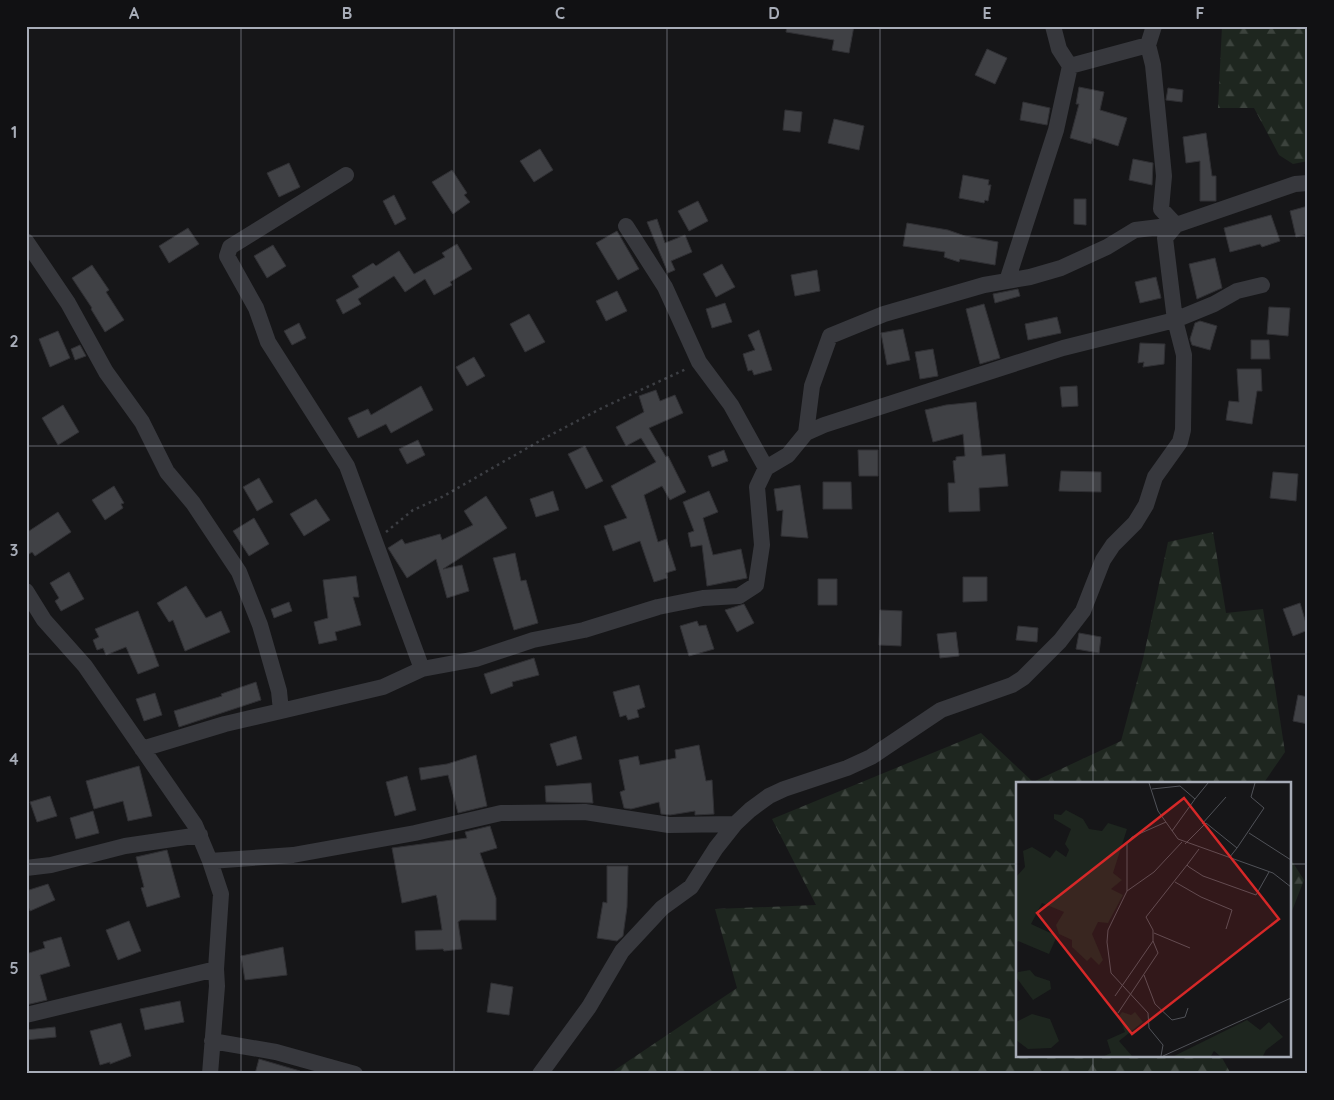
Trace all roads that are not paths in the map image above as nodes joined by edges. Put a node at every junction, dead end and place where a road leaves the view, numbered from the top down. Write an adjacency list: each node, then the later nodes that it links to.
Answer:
1 (1053, 26): 4 (street)
2 (1154, 26): 3 (street)
3 (1148, 45): 4 (street); 7 (street)
4 (1070, 66): 10 (street)
5 (346, 175): 16 (street)
6 (1308, 182): 7 (street)
7 (1176, 225): 10 (street); 12 (street)
8 (626, 226): 14 (street)
9 (26, 241): 17 (street)
10 (1007, 281): 13 (street)
11 (1262, 285): 12 (street)
12 (1175, 320): 13 (street); 19 (street)
13 (806, 433): 14 (street)
14 (766, 468): 16 (street)
15 (26, 591): 18 (street)
16 (422, 668): 17 (street)
17 (281, 711): 18 (street)
18 (142, 749): 20 (street)
19 (735, 824): 21 (street); 28 (street)
20 (200, 835): 21 (street); 22 (street)
21 (210, 860): 23 (street)
22 (26, 868)
23 (216, 969): 24 (street); 25 (street)
24 (26, 1015)
25 (212, 1041): 26 (street); 27 (street)
26 (210, 1074)
27 (355, 1074)
28 (540, 1074)

